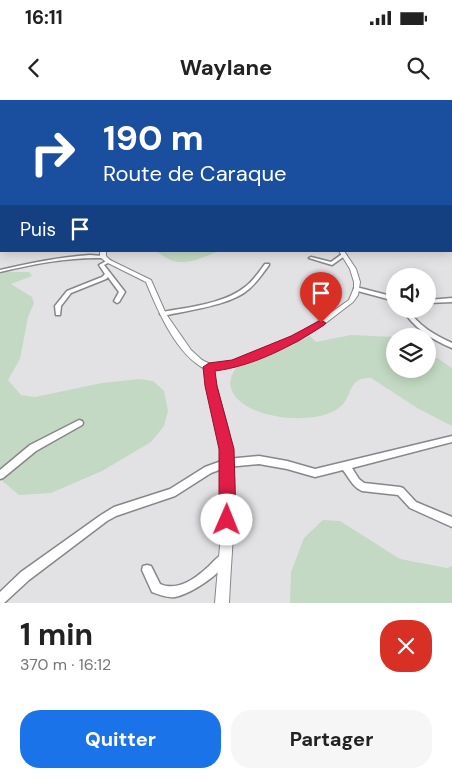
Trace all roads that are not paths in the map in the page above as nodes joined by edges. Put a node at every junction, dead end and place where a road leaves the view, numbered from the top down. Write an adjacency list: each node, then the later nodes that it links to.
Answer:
1 (344, 253): 3 (street); 7 (street)
2 (105, 256): 5 (street); 6 (street); 13 (street)
3 (311, 258)
4 (267, 265): 13 (street)
5 (0, 271)
6 (108, 274): 10 (street); 12 (street)
7 (356, 290): 8 (street); 16 (street)
8 (386, 297)
9 (452, 300): 11 (street)
10 (117, 301)
11 (436, 301)
12 (58, 314)
13 (163, 314): 16 (street)
14 (413, 318): 15 (street)
15 (452, 346)
16 (209, 367): 19 (street)
17 (79, 424): 21 (street)
18 (452, 439): 20 (street)
19 (227, 463): 20 (street); 23 (street); 25 (street)
20 (345, 465): 22 (street)
21 (0, 475)
22 (452, 522)
23 (225, 557): 24 (street); 26 (street)
24 (147, 570)
25 (0, 599)
26 (222, 603)

